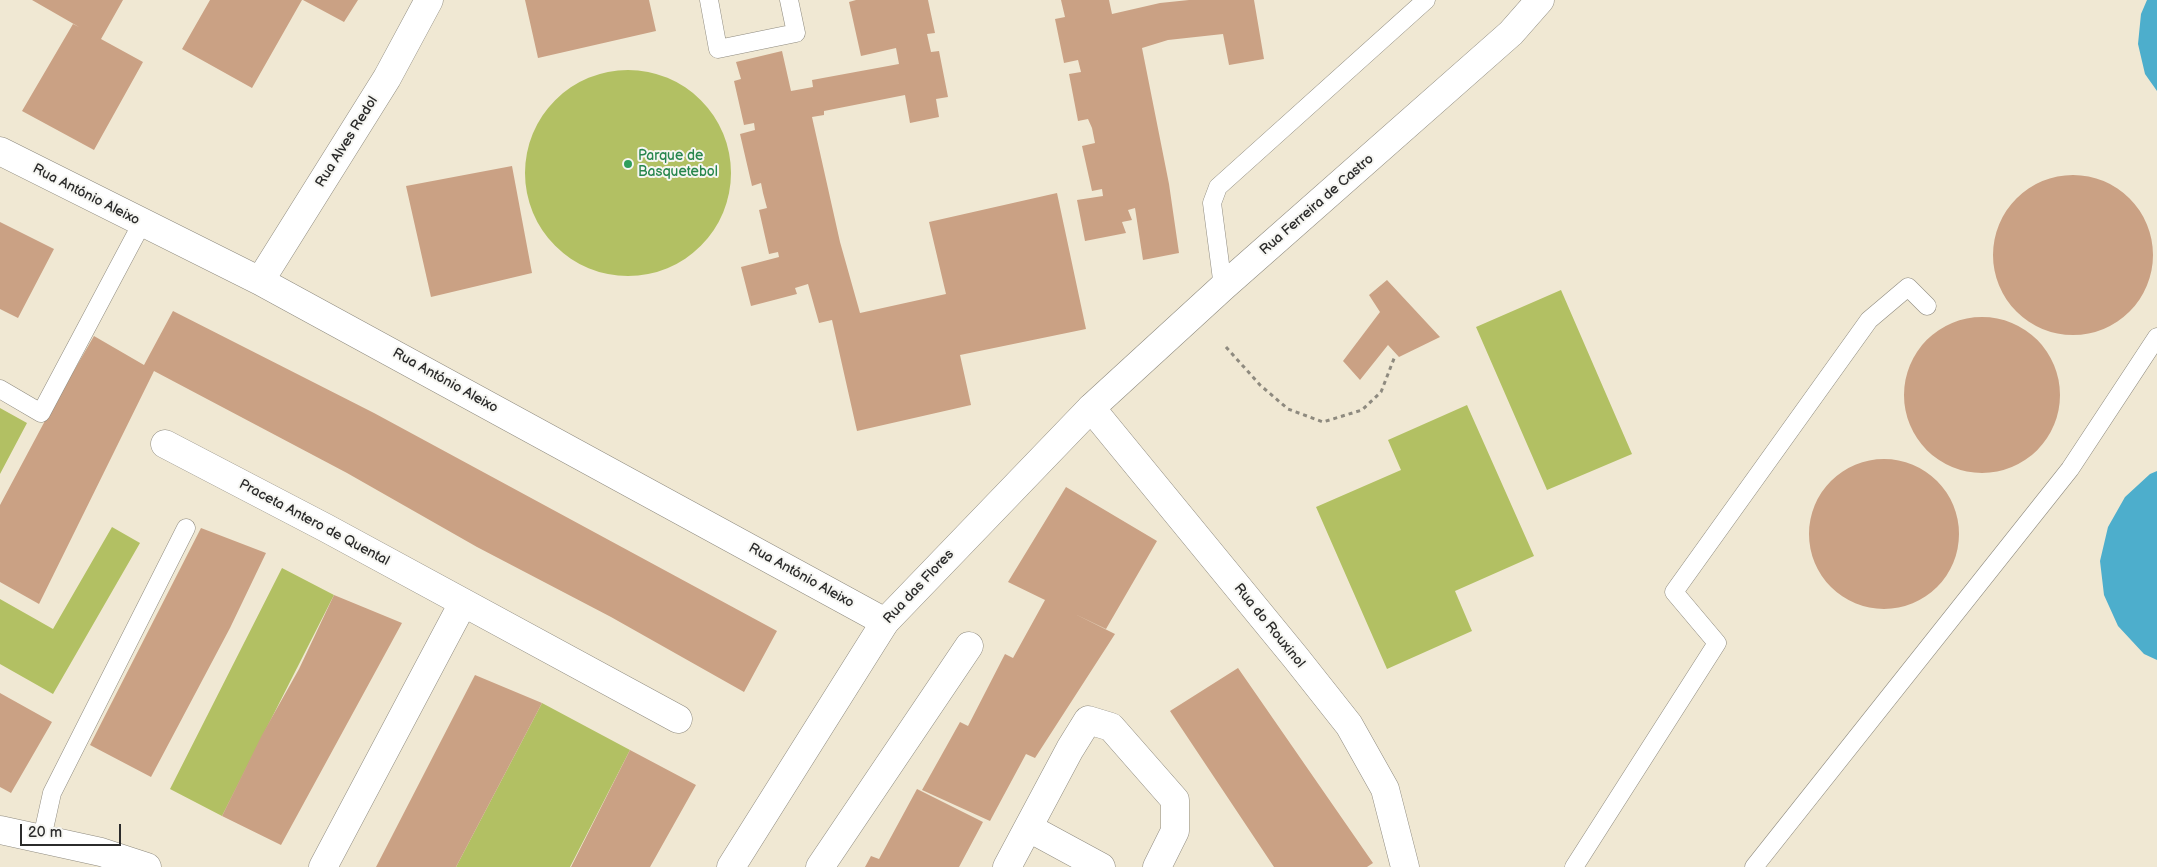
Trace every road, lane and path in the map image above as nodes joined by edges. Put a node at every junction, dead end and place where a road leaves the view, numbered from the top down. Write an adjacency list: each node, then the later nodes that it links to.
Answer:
1 (429, 0): 8 (street, Rua Alves Redol)
2 (709, 0): 3 (lane)
3 (789, 0)
4 (1426, 0): 9 (lane)
5 (1540, 0): 9 (street, Rua Ferreira de Castro)
6 (0, 151): 7 (street, Rua António Aleixo)
7 (142, 223): 8 (street, Rua António Aleixo); 14 (lane)
8 (260, 281): 19 (street, Rua António Aleixo)
9 (1223, 287): 15 (street, Rua Ferreira de Castro)
10 (1927, 306): 33 (lane)
11 (2157, 337): 34 (lane)
12 (1226, 347): 13 (path)
13 (1395, 356)
14 (0, 389)
15 (1091, 408): 19 (street, Rua das Flores); 32 (street, Rua do Rouxinol)
16 (165, 444): 18 (street, Praceta Antero de Quental)
17 (186, 528): 24 (lane)
18 (464, 603): 21 (street, Praceta Antero de Quental); 26 (street)
19 (885, 622): 27 (street, Rua das Flores)
20 (969, 646): 28 (street)
21 (678, 719)
22 (1029, 828): 29 (street); 30 (street); 31 (street)
23 (0, 830): 24 (street)
24 (42, 838): 25 (street)
25 (147, 867)
26 (324, 867)
27 (731, 867)
28 (820, 867)
29 (1007, 867)
30 (1101, 867)
31 (1157, 867)
32 (1405, 867)
33 (1574, 867)
34 (1754, 867)

